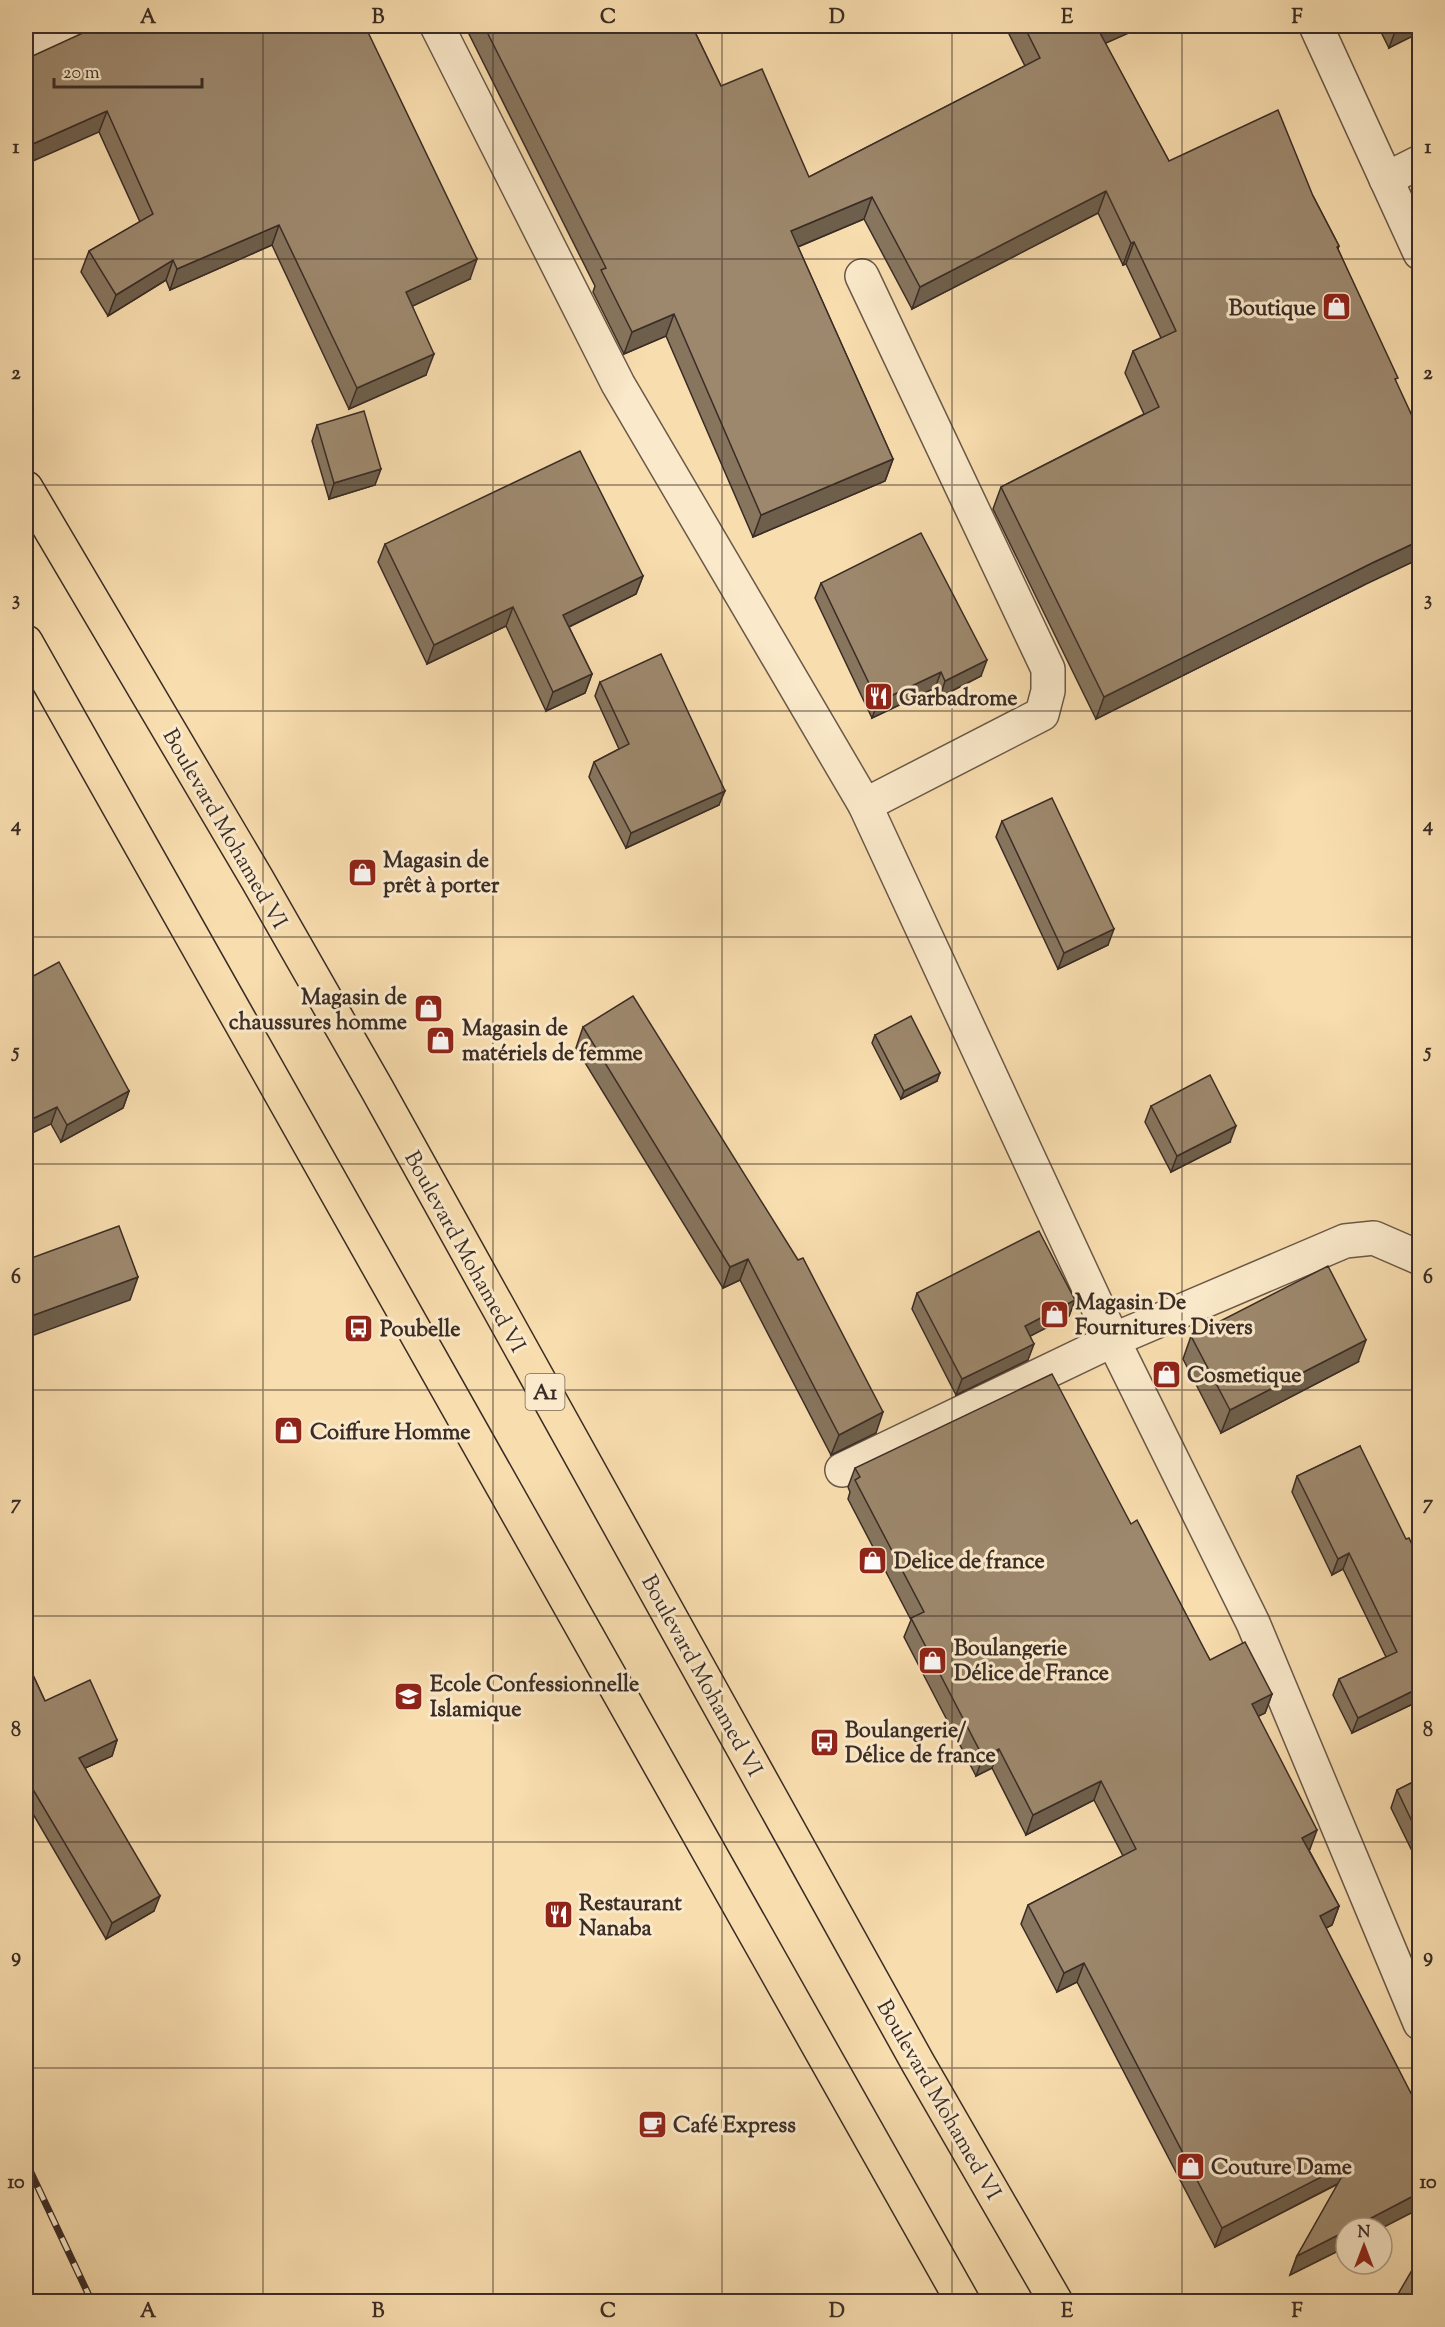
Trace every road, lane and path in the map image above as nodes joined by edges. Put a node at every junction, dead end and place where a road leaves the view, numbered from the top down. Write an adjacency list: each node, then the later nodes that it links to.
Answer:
1 (65, 26): 4 (street)
2 (437, 26): 11 (street)
3 (1316, 26): 6 (street)
4 (26, 43)
5 (1419, 162): 6 (street)
6 (1386, 179): 7 (street)
7 (1419, 253)
8 (862, 276): 11 (street)
9 (26, 488): 17 (main road, Boulevard Mohamed VI / A1)
10 (26, 642): 16 (main road)
11 (865, 805): 13 (street)
12 (1419, 1258): 13 (street)
13 (1113, 1340): 14 (street); 15 (street)
14 (842, 1470)
15 (1419, 2022)
16 (963, 2301)
17 (1056, 2301)

